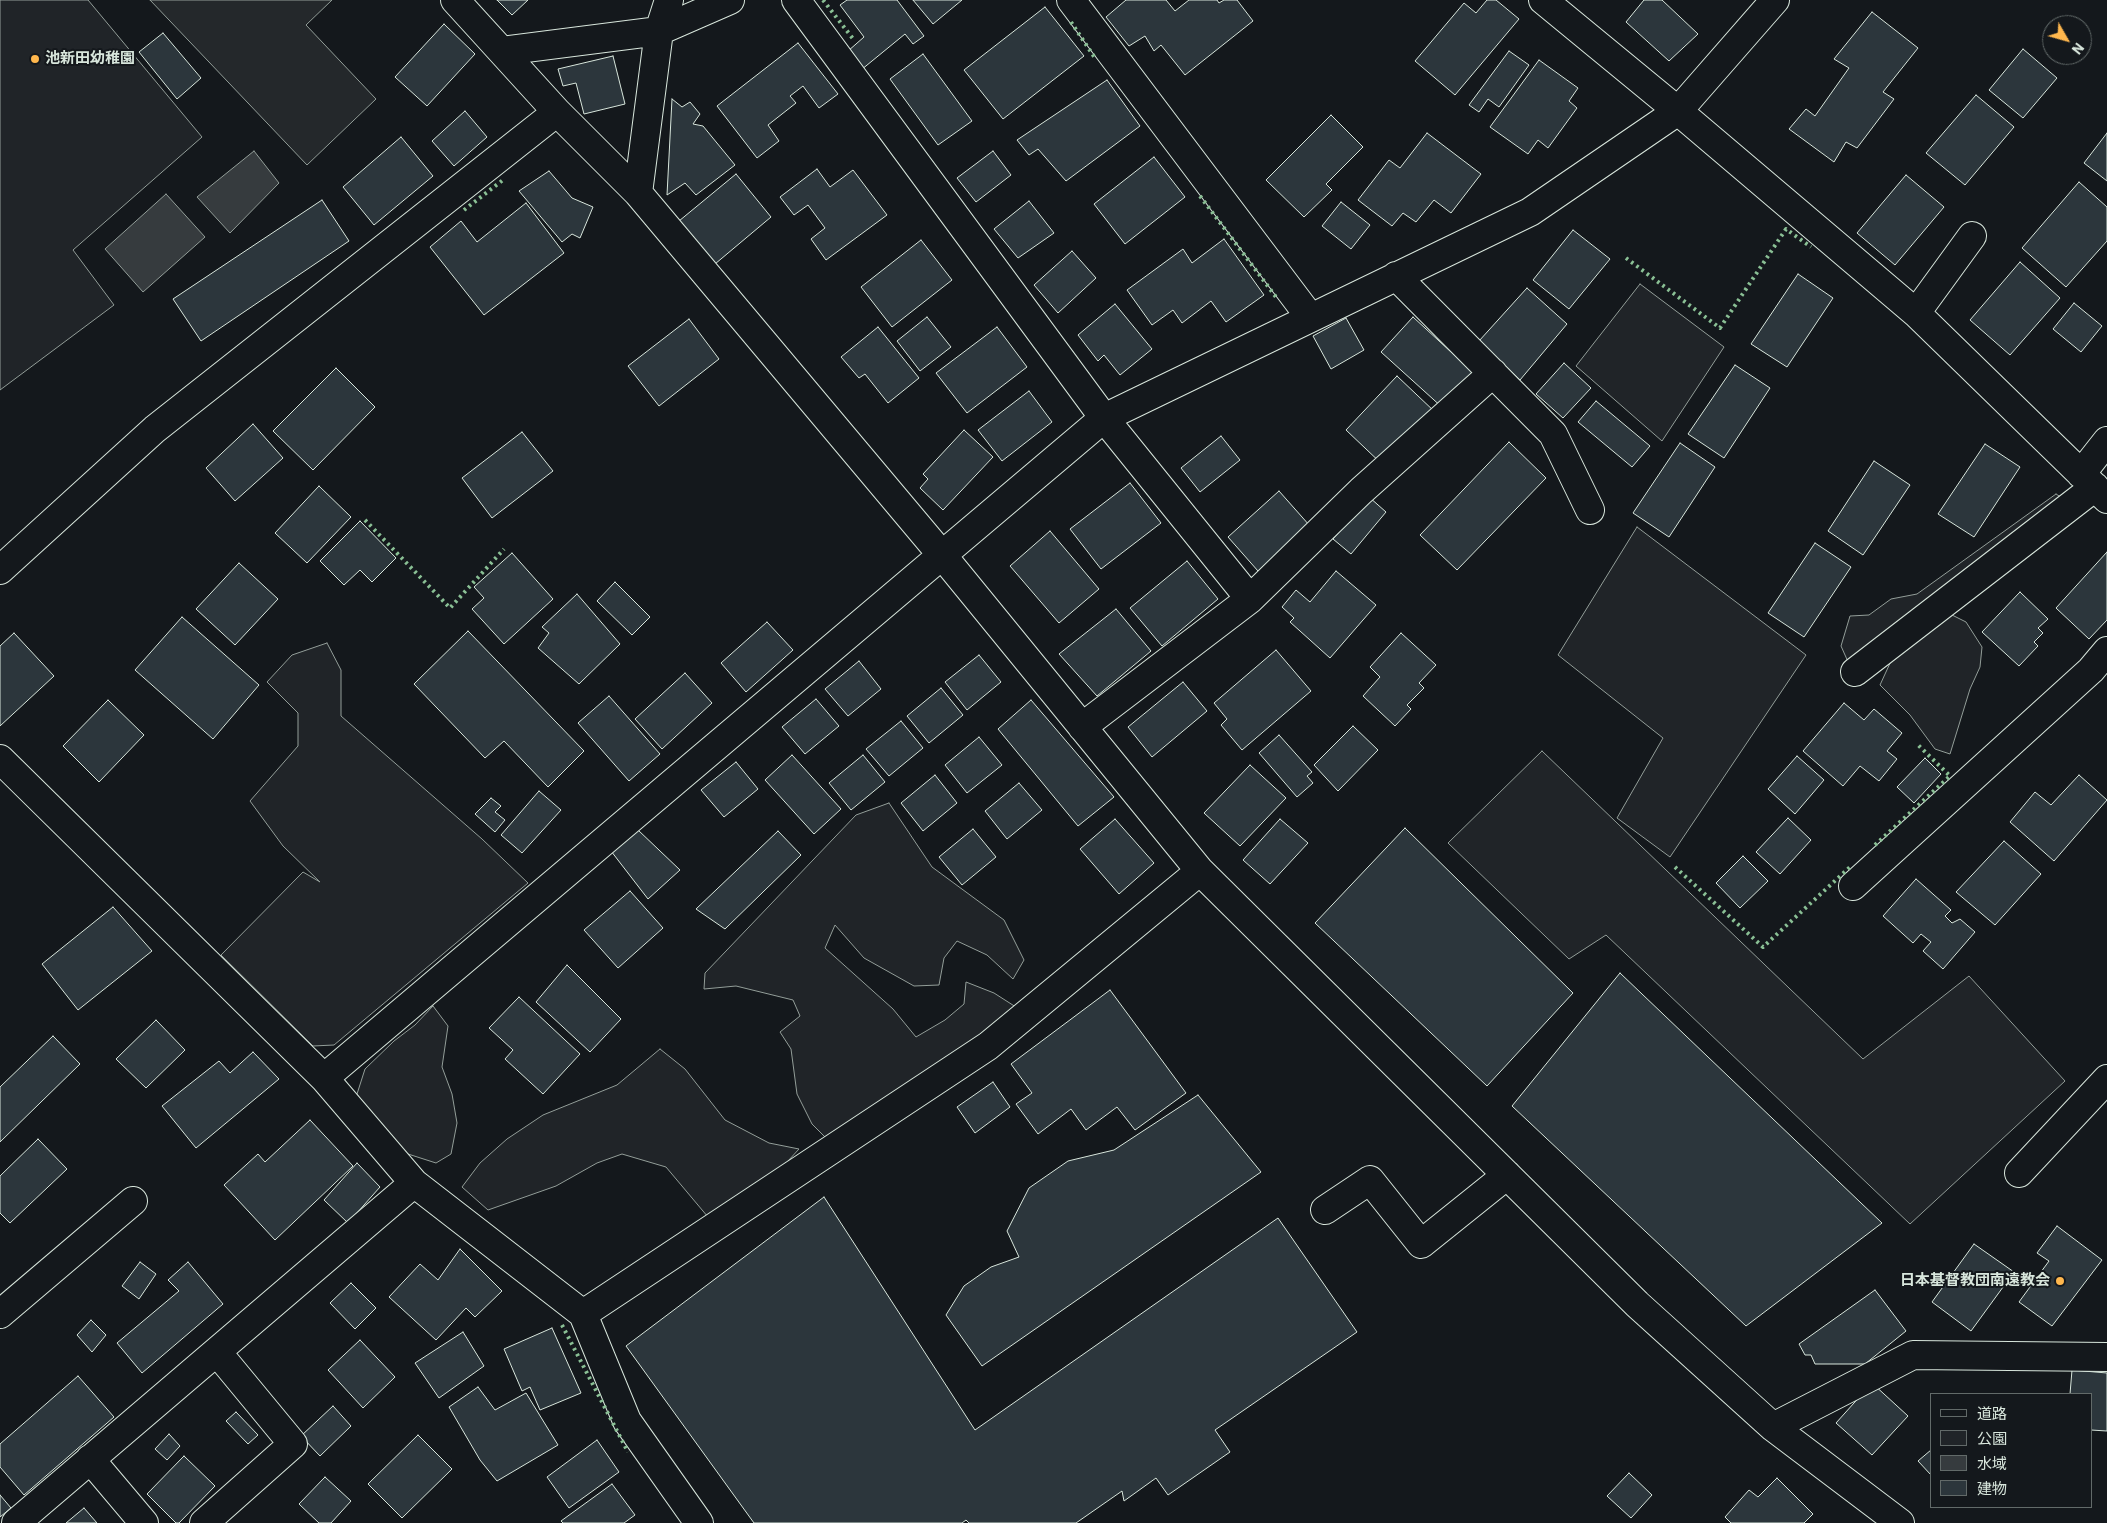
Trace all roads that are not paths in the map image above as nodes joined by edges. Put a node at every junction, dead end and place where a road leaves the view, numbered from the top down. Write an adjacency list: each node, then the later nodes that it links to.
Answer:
1 (456, 0): 9 (street)
2 (669, 0): 8 (street)
3 (730, 0): 8 (street)
4 (796, 0): 18 (street)
5 (1071, 0): 16 (street)
6 (1543, 0): 10 (street)
7 (1775, 0): 10 (street)
8 (659, 30): 9 (street); 12 (street)
9 (502, 51): 11 (street)
10 (1678, 111): 14 (street); 15 (street)
11 (557, 112): 12 (street); 23 (street)
12 (638, 193): 22 (street)
13 (1972, 236): 15 (street)
14 (1396, 276): 16 (street); 17 (street)
15 (1916, 313): 20 (street)
16 (1310, 317): 18 (street)
17 (1493, 373): 21 (street); 24 (street)
18 (1104, 418): 22 (street); 24 (street)
19 (2107, 441): 20 (street)
20 (2094, 487): 26 (street)
21 (1590, 510)
22 (942, 555): 27 (street); 31 (street)
23 (0, 570)
24 (1250, 599): 27 (street)
25 (2107, 651): 30 (street)
26 (1855, 672)
27 (1082, 726): 29 (street)
28 (0, 759): 31 (street)
29 (1200, 871): 34 (street); 39 (street)
30 (1853, 886)
31 (324, 1078): 35 (street)
32 (2107, 1079): 33 (street)
33 (2018, 1173)
34 (1507, 1175): 37 (street); 42 (street)
35 (414, 1183): 39 (street); 40 (street)
36 (132, 1201): 38 (street)
37 (1325, 1210)
38 (0, 1314)
39 (583, 1314): 47 (street)
40 (217, 1352): 43 (street); 46 (street)
41 (2107, 1357): 42 (street)
42 (1773, 1426): 48 (street)
43 (90, 1459): 44 (street); 45 (street)
44 (16, 1523)
45 (144, 1523)
46 (204, 1523)
47 (699, 1523)
48 (1900, 1523)

